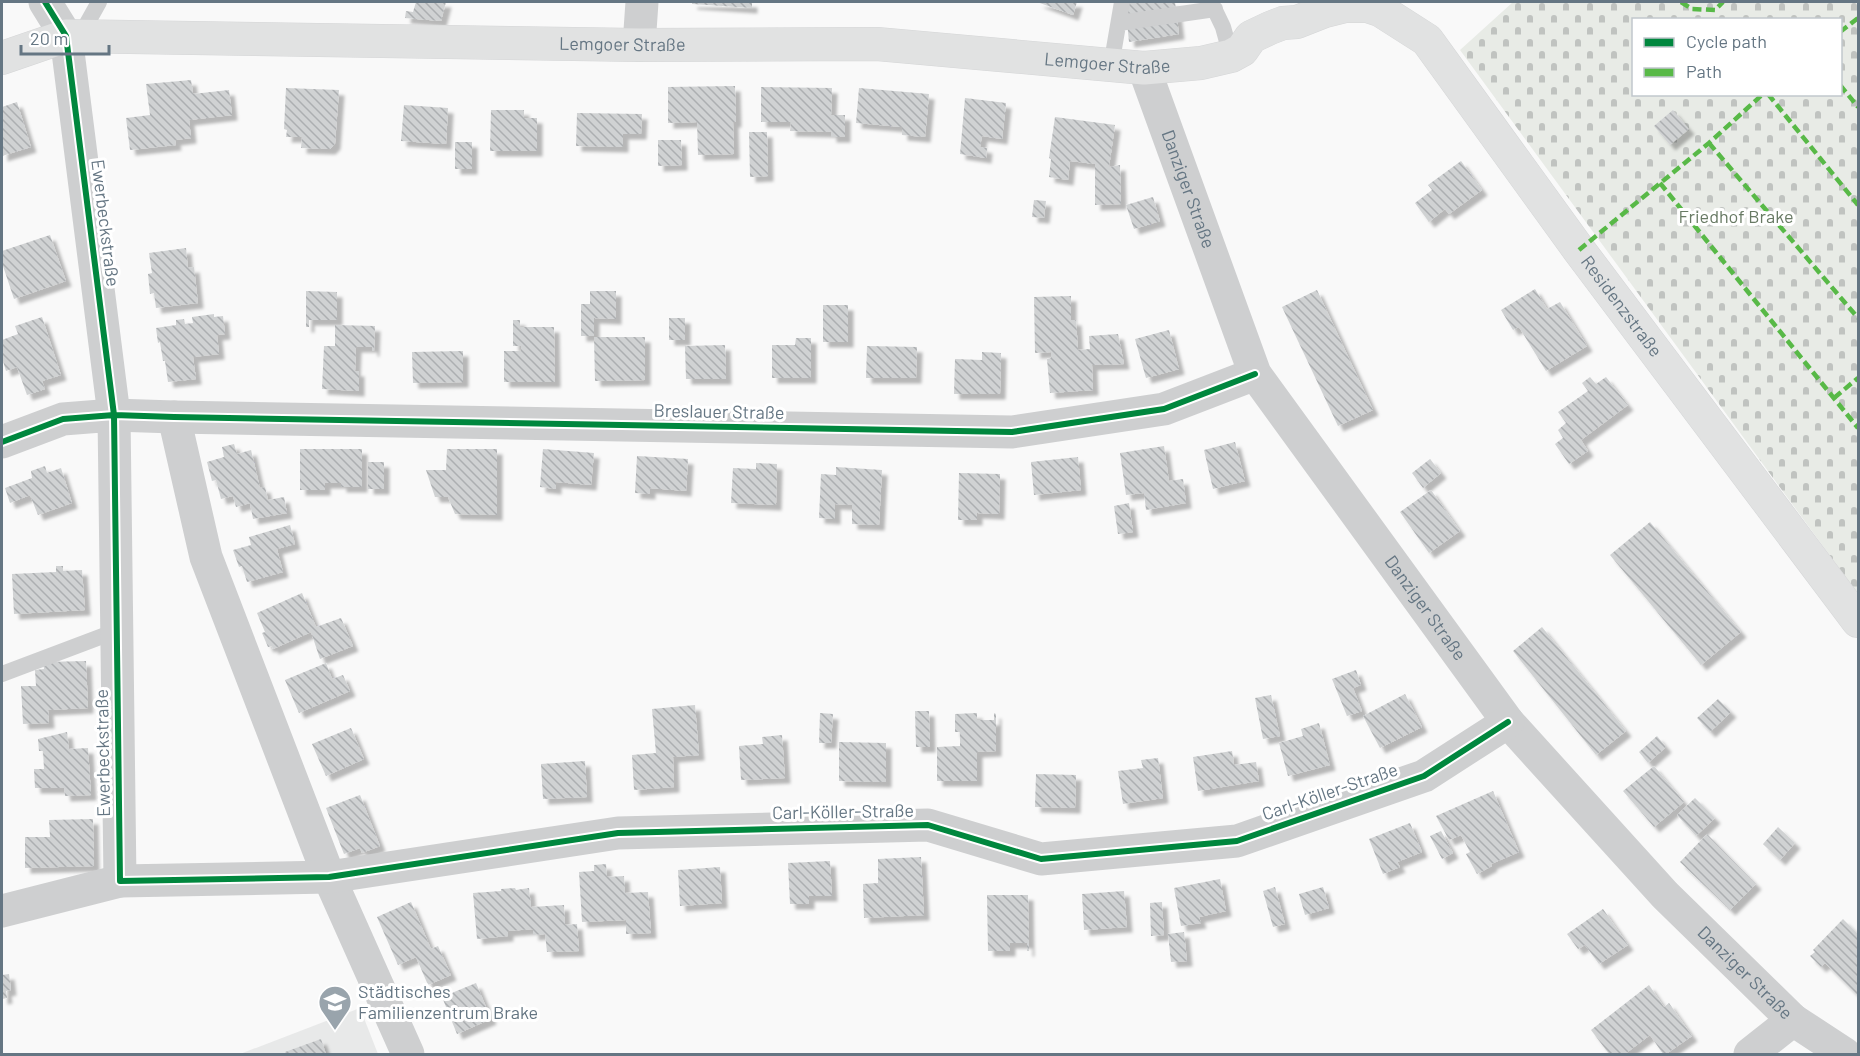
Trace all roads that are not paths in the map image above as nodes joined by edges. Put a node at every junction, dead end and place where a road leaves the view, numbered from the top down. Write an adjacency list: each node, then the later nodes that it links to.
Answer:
1 (45, 2): 9 (street)
2 (99, 2): 9 (lane)
3 (642, 2): 10 (street)
4 (1122, 2): 8 (lane)
5 (1346, 4): 7 (main road, Lemgoer Straße); 11 (main road, Lemgoer Straße)
6 (1213, 5): 8 (lane); 11 (lane)
7 (1380, 6): 19 (main road, Residenzstraße)
8 (1119, 23): 13 (lane)
9 (73, 36): 10 (main road, Lemgoer Straße); 12 (main road, Lemgoer Straße); 16 (street, Ewerbeckstraße)
10 (639, 45): 13 (main road, Lemgoer Straße)
11 (1236, 53): 14 (main road, Lemgoer Straße)
12 (2, 58)
13 (1111, 66): 14 (main road, Lemgoer Straße)
14 (1144, 68): 15 (street, Danziger Straße)
15 (1256, 374): 17 (street, Breslauer Straße); 22 (street, Danziger Straße)
16 (114, 415): 17 (street); 18 (street); 20 (street, Ewerbeckstraße)
17 (174, 417): 23 (street)
18 (2, 442)
19 (1858, 621)
20 (116, 632): 21 (lane); 24 (street, Ewerbeckstraße)
21 (2, 674)
22 (1508, 722): 23 (street, Carl-Köller-Straße); 26 (street, Danziger Straße)
23 (330, 877): 24 (street); 27 (street)
24 (120, 881): 25 (street)
25 (2, 911)
26 (1793, 1020): 28 (street); 29 (street, Danziger Straße)
27 (408, 1054)
28 (1750, 1054)
29 (1845, 1054)

